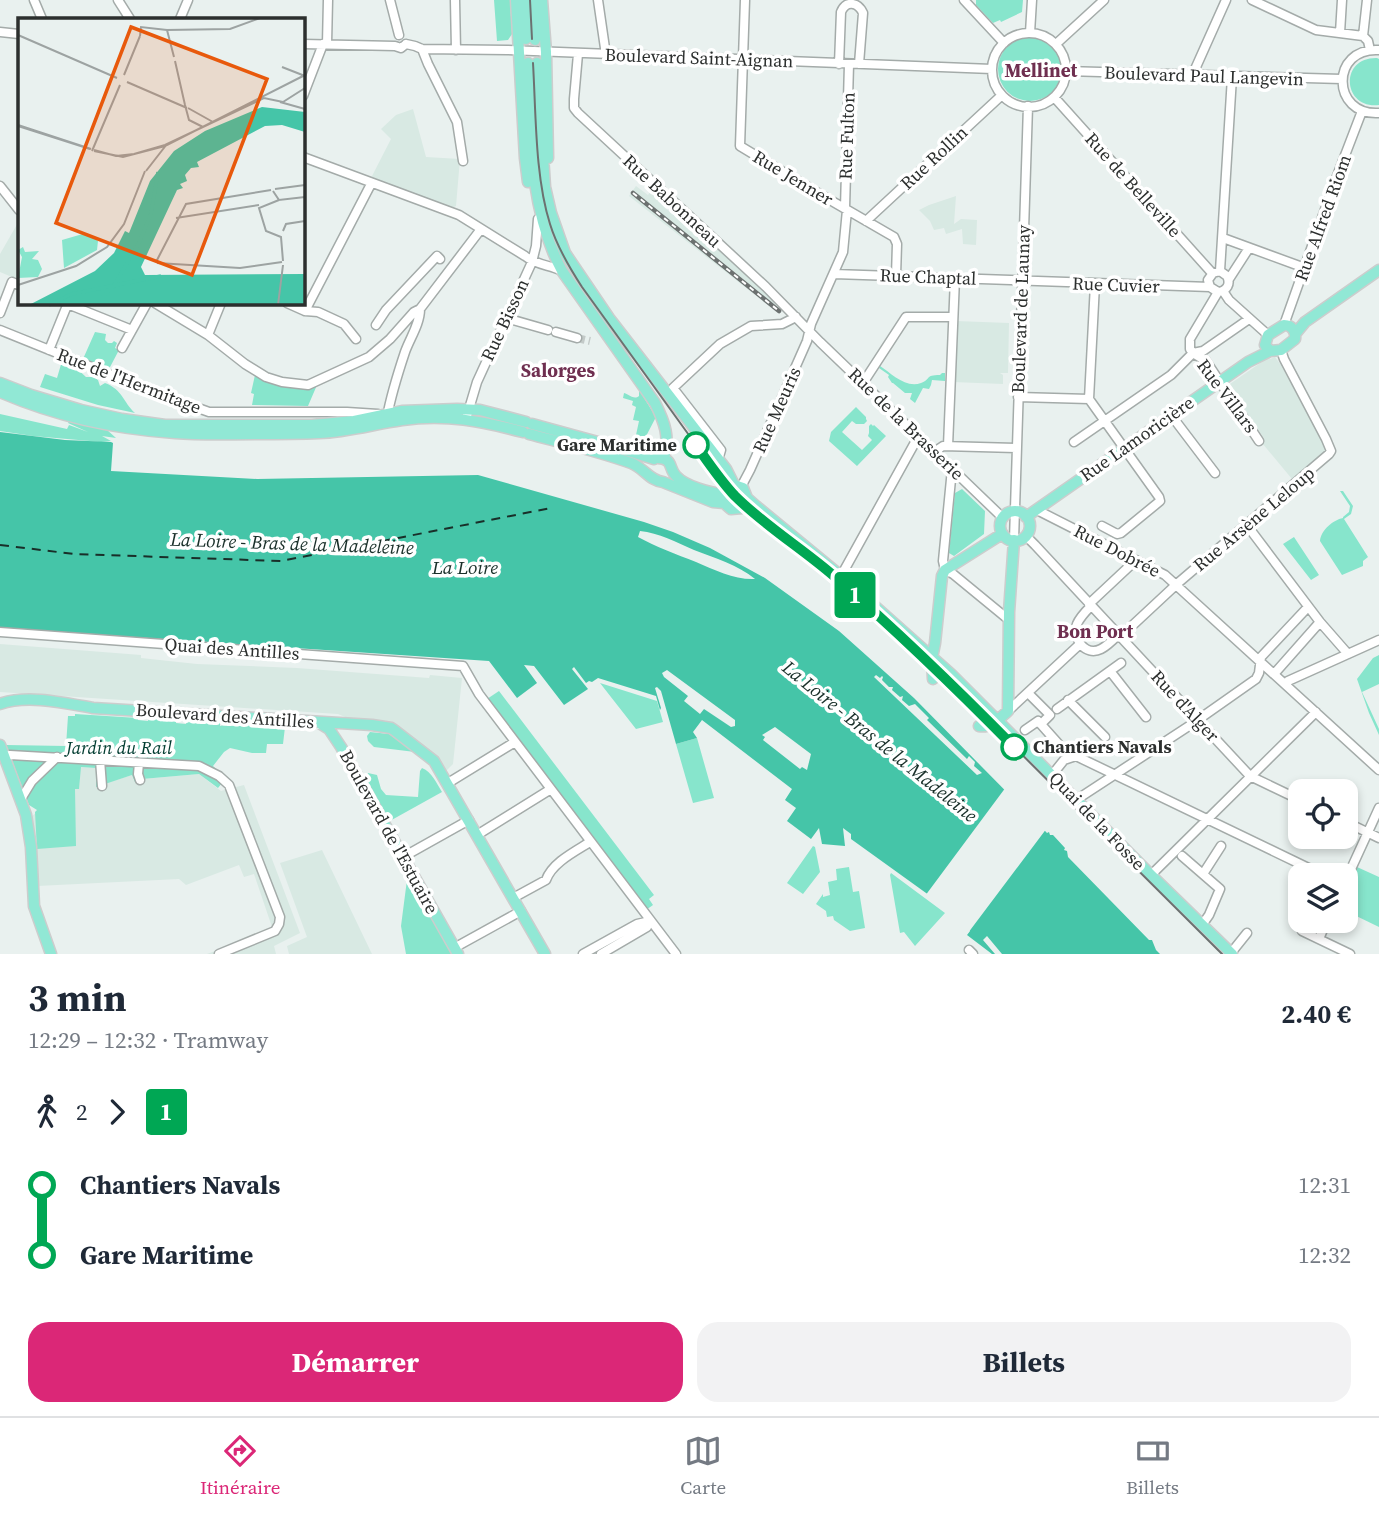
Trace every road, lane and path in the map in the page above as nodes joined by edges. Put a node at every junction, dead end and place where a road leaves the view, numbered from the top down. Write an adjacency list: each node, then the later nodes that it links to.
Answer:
1 (34, 0): 21 (street)
2 (118, 0): 22 (street)
3 (188, 0): 23 (street)
4 (328, 0): 32 (street)
5 (390, 0): 28 (street)
6 (455, 0): 37 (street)
7 (516, 0): 39 (main road)
8 (524, 0): 9 (main road)
9 (534, 0)
10 (542, 0): 40 (main road)
11 (598, 0): 42 (street)
12 (746, 0): 43 (street)
13 (964, 0): 30 (street)
14 (1032, 0): 25 (street)
15 (1104, 0): 34 (street)
16 (1226, 0): 49 (street)
17 (1252, 0): 26 (street)
18 (1342, 0): 26 (street)
19 (1367, 0): 29 (street)
20 (853, 2): 44 (street); 46 (street)
21 (41, 18)
22 (129, 18)
23 (180, 18)
24 (0, 32): 27 (street)
25 (1030, 33): 30 (street); 34 (street)
26 (1340, 33): 29 (street)
27 (18, 34)
28 (399, 35): 33 (street); 35 (street)
29 (1363, 36): 38 (street)
30 (1004, 43): 47 (street)
31 (304, 44): 32 (street)
32 (325, 44): 35 (street); 52 (street)
33 (407, 44): 35 (street); 36 (street, Boulevard Saint-Aignan)
34 (1056, 44): 48 (street)
35 (395, 46)
36 (422, 49): 37 (street, Boulevard Saint-Aignan); 59 (street)
37 (457, 50): 39 (street, Boulevard Saint-Aignan)
38 (1375, 50): 51 (street)
39 (519, 51): 40 (street, Boulevard Saint-Aignan); 64 (main road)
40 (546, 52): 41 (street, Boulevard Saint-Aignan); 76 (main road)
41 (578, 54): 42 (street, Boulevard Saint-Aignan); 95 (street, Rue Babonneau)
42 (606, 55): 43 (street, Boulevard Saint-Aignan)
43 (743, 59): 44 (street, Boulevard Saint-Aignan); 63 (street, Rue Jenner)
44 (839, 64): 45 (street, Boulevard Saint-Aignan)
45 (849, 64): 46 (street, Boulevard Saint-Aignan); 63 (street, Rue Fulton)
46 (859, 64): 47 (street, Boulevard Saint-Aignan)
47 (992, 69): 53 (street)
48 (1066, 71): 49 (street, Boulevard Paul Langevin); 54 (street)
49 (1192, 76): 50 (street, Boulevard Paul Langevin)
50 (1232, 77): 51 (street, Boulevard Paul Langevin); 67 (street)
51 (1342, 79): 56 (street)
52 (304, 94)
53 (1002, 95): 55 (street); 65 (street, Rue Rollin)
54 (1054, 97): 55 (street); 75 (street, Rue de Belleville)
55 (1028, 106): 81 (street, Boulevard de Launay)
56 (1362, 111): 57 (street); 72 (street, Rue Alfred Riom)
57 (1379, 113)
58 (304, 158): 60 (street)
59 (463, 161)
60 (371, 184): 66 (street); 92 (street)
61 (0, 186): 62 (street)
62 (18, 205)
63 (846, 209): 65 (street, Rue Jenner); 77 (street, Rue Fulton)
64 (538, 219): 69 (main road); 71 (street, Rue Bisson)
65 (866, 221): 78 (street, Rue Jenner)
66 (481, 229): 71 (street); 91 (street)
67 (1223, 239): 68 (street); 75 (street)
68 (1249, 248): 72 (street); 80 (street)
69 (552, 252): 74 (main road); 76 (main road)
70 (440, 259): 98 (street)
71 (532, 262): 74 (street); 94 (street, Rue Bisson)
72 (1305, 268): 99 (street, Rue Alfred Riom)
73 (1379, 270): 99 (main road)
74 (562, 271): 129 (main road)
75 (1216, 272): 80 (street); 84 (street)
76 (579, 273): 130 (main road)
77 (834, 274): 78 (street, Rue Chaptal); 102 (street, Rue Meuris)
78 (896, 276): 79 (street, Rue Chaptal)
79 (955, 278): 81 (street, Rue Chaptal); 96 (street)
80 (1229, 279): 84 (street)
81 (1022, 280): 82 (street, Rue Cuvier); 114 (street, Boulevard de Launay)
82 (1095, 284): 84 (street, Rue Cuvier); 115 (street)
83 (18, 285): 93 (street)
84 (1217, 290): 97 (street); 109 (street)
85 (67, 304): 108 (street)
86 (69, 304): 101 (street)
87 (146, 304): 101 (street)
88 (157, 304): 103 (street)
89 (221, 304): 103 (street)
90 (289, 304): 92 (street)
91 (419, 309): 103 (street); 118 (street)
92 (305, 312): 105 (street)
93 (0, 313)
94 (506, 317): 104 (street); 116 (street, Rue Bisson)
95 (796, 317): 102 (street, Rue Babonneau); 130 (street)
96 (953, 317): 112 (street); 125 (street)
97 (1249, 319): 106 (street); 109 (street)
98 (376, 325)
99 (1290, 328): 106 (main road); 106 (main road)
100 (0, 330): 108 (street, Rue de l'Hermitage)
101 (132, 330): 107 (street)
102 (810, 331): 112 (street, Rue de la Brasserie); 136 (street, Rue Meuris)
103 (208, 335)
104 (577, 338)
105 (356, 339)
106 (1271, 345): 110 (main road, Rue Lamoricière); 143 (street, Rue Arsène Leloup)
107 (122, 348)
108 (49, 350): 118 (street, Rue de l'Hermitage)
109 (1194, 353): 110 (street, Rue Villars); 119 (street)
110 (1220, 382): 117 (main road, Rue Lamoricière); 123 (street, Rue Villars)
111 (0, 383): 120 (main road)
112 (863, 383): 122 (street, Rue de la Brasserie)
113 (0, 392): 120 (main road)
114 (1018, 397): 115 (street); 126 (street, Boulevard de Launay)
115 (1089, 399): 119 (street)
116 (467, 414): 118 (main road); 121 (main road)
117 (1171, 415): 127 (main road, Rue Lamoricière); 133 (street)
118 (387, 419): 120 (main road)
119 (1105, 420): 124 (street); 127 (street)
120 (121, 423)
121 (528, 428): 129 (main road); 134 (main road)
122 (918, 438): 128 (street, Rue de la Brasserie); 150 (street)
123 (1259, 441)
124 (1074, 442)
125 (948, 446): 126 (street); 128 (street)
126 (1016, 448): 140 (street, Boulevard de Launay)
127 (1124, 449): 139 (main road, Rue Lamoricière); 144 (street)
128 (934, 452): 131 (street, Rue de la Brasserie)
129 (659, 459): 132 (main road); 134 (main road)
130 (718, 460): 136 (main road)
131 (952, 469): 141 (street, Rue de la Brasserie); 149 (street)
132 (672, 470): 135 (main road); 138 (main road)
133 (1215, 473)
134 (649, 475): 135 (main road)
135 (663, 482): 138 (main road)
136 (738, 486): 137 (main road); 138 (main road)
137 (747, 498): 138 (main road); 150 (main road, Quai de la Fosse)
138 (724, 499)
139 (1037, 510): 142 (main road, Rue Lamoricière); 148 (street, Rue Dobrée)
140 (1015, 512): 141 (main road); 142 (main road); 147 (street, Boulevard de Launay)
141 (1002, 517): 145 (main road)
142 (1026, 517): 146 (main road)
143 (1246, 524): 151 (street, Rue Arsène Leloup); 153 (street)
144 (1102, 526)
145 (1002, 534): 147 (main road); 149 (main road)
146 (1026, 536): 147 (main road); 152 (street, Rue d'Alger)
147 (1014, 540): 154 (main road)
148 (1136, 560): 151 (street, Rue Dobrée); 152 (street)
149 (945, 570): 154 (street); 161 (main road)
150 (841, 576): 161 (main road, Quai de la Fosse)
151 (1176, 585): 157 (street, Rue Arsène Leloup); 162 (street, Rue Dobrée)
152 (1090, 605): 157 (street, Rue d'Alger); 159 (street)
153 (1308, 607): 155 (street); 162 (street)
154 (1009, 620): 168 (main road)
155 (1321, 622): 160 (street); 165 (street)
156 (0, 632): 184 (street, Quai des Antilles)
157 (1119, 636): 159 (street, Rue Arsène Leloup); 177 (street, Rue d'Alger)
158 (1379, 640): 160 (street)
159 (1080, 644): 169 (street)
160 (1348, 654): 167 (street)
161 (932, 658): 166 (main road); 176 (main road, Quai de la Fosse)
162 (1258, 659): 165 (street, Rue Dobrée); 177 (street)
163 (1121, 663): 164 (street)
164 (1110, 671): 170 (street); 175 (street)
165 (1275, 675): 167 (street, Rue Dobrée)
166 (933, 679)
167 (1285, 684): 174 (street, Rue Dobrée)
168 (1007, 687): 169 (street); 173 (main road)
169 (1029, 694): 173 (street); 180 (street)
170 (1068, 700): 172 (street); 183 (street)
171 (0, 704): 178 (main road, Boulevard des Antilles)
172 (1057, 709)
173 (1008, 712): 176 (main road)
174 (1316, 712): 192 (street, Rue Dobrée); 195 (street)
175 (1146, 717)
176 (998, 720): 181 (main road); 193 (main road, Quai de la Fosse)
177 (1198, 720): 194 (street); 195 (street, Rue d'Alger)
178 (310, 722): 179 (main road, Boulevard des Antilles); 185 (main road, Boulevard de l'Estuaire)
179 (341, 724): 185 (street); 197 (main road, Boulevard des Antilles)
180 (1041, 724): 182 (street); 189 (street)
181 (979, 726)
182 (1025, 730)
183 (1105, 737)
184 (515, 742): 197 (street); 199 (street)
185 (339, 744): 213 (main road, Boulevard de l'Estuaire)
186 (0, 745): 187 (main road)
187 (4, 757): 188 (street); 201 (main road)
188 (57, 757): 190 (street); 201 (street)
189 (1055, 757)
190 (100, 760): 191 (street); 198 (street)
191 (139, 763): 196 (street); 230 (street)
192 (1379, 770)
193 (1052, 775): 194 (street); 202 (main road, Quai de la Fosse)
194 (1115, 775): 202 (street); 205 (street)
195 (1250, 776): 200 (street); 205 (street)
196 (140, 780)
197 (448, 783): 204 (main road, Boulevard des Antilles)
198 (102, 786)
199 (551, 789): 208 (street); 210 (street)
200 (1288, 794)
201 (21, 799): 229 (main road)
202 (1076, 800): 217 (main road, Quai de la Fosse)
203 (1379, 808): 207 (street)
204 (469, 820): 208 (main road, Boulevard des Antilles); 213 (street)
205 (1206, 820): 212 (street); 214 (street)
206 (1358, 827): 207 (street)
207 (1368, 832): 209 (street); 215 (street)
208 (477, 835): 218 (main road, Boulevard des Antilles)
209 (1379, 838)
210 (590, 842): 218 (street); 220 (street)
211 (1221, 846): 216 (street)
212 (1179, 853): 216 (street); 217 (street)
213 (403, 857): 226 (main road, Boulevard de l'Estuaire)
214 (1297, 863)
215 (1354, 863)
216 (1203, 874): 221 (street)
217 (1150, 875): 221 (main road, Quai de la Fosse)
218 (513, 898): 219 (main road, Boulevard des Antilles)
219 (521, 911): 226 (street); 231 (main road, Boulevard des Antilles)
220 (646, 923): 227 (street); 233 (street)
221 (1202, 925): 228 (main road, Quai de la Fosse)
222 (1247, 933): 228 (street)
223 (1306, 933): 225 (street)
224 (1322, 933): 225 (street)
225 (1319, 939): 234 (street)
226 (456, 951)
227 (603, 951): 232 (street)
228 (1231, 953)
229 (51, 954)
230 (219, 954)
231 (545, 954)
232 (583, 954)
233 (676, 954)
234 (1350, 954)

